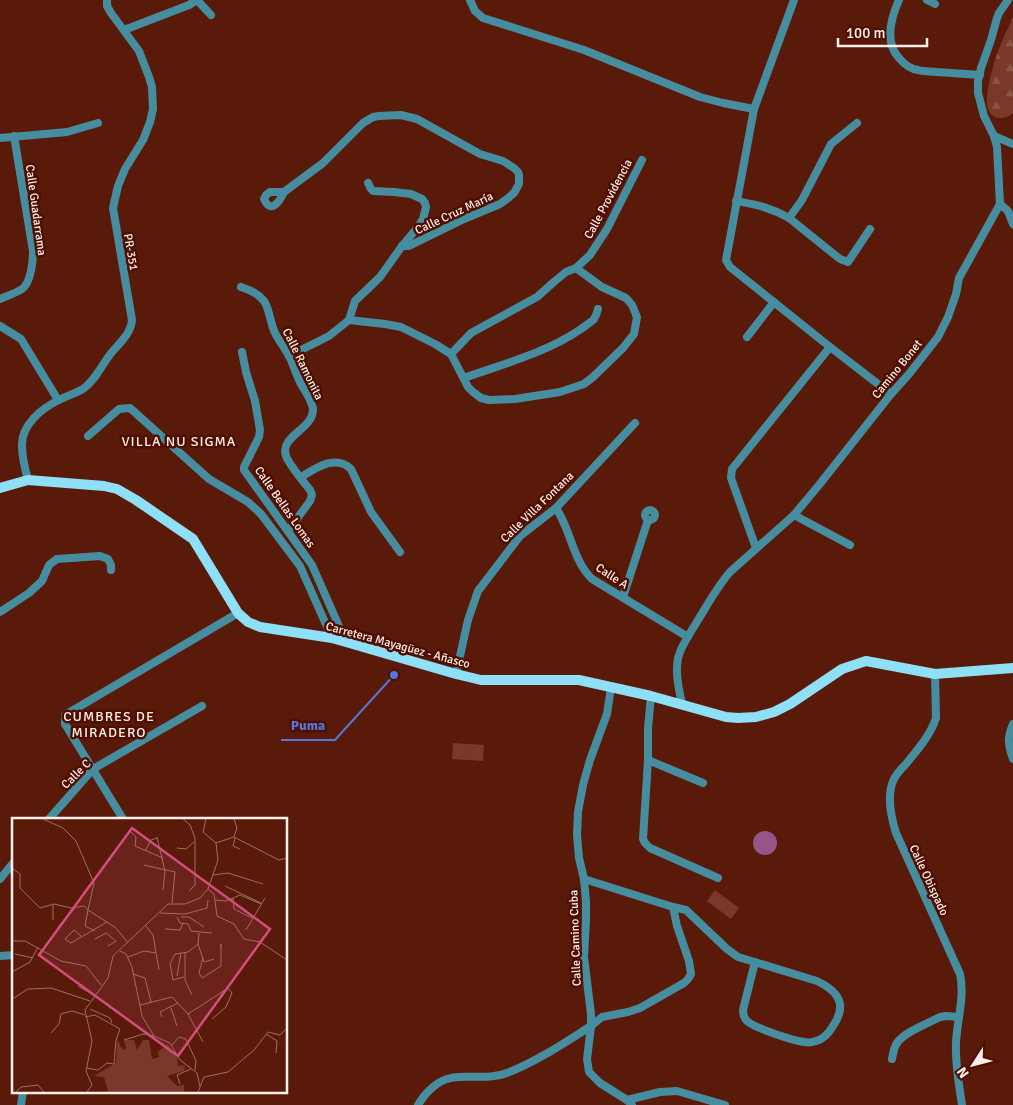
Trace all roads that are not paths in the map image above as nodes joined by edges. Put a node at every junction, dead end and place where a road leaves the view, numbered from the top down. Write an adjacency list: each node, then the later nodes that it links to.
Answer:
1 (107, 0): 9 (street, PR-351 / PR-351)
2 (470, 0): 11 (street)
3 (794, 0): 11 (street)
4 (898, 0): 10 (street)
5 (927, 0): 7 (street)
6 (1008, 0): 10 (street)
7 (935, 4)
8 (211, 15): 9 (street)
9 (124, 30): 41 (street, PR-351 / PR-351)
10 (980, 74): 15 (street)
11 (754, 109): 21 (street)
12 (98, 122): 14 (street)
13 (858, 123): 23 (street)
14 (14, 136): 16 (street); 29 (street, Calle Guadarrama)
15 (994, 136): 17 (street); 22 (street)
16 (0, 138)
17 (1013, 144)
18 (642, 160): 27 (street, Calle Providencia)
19 (368, 183): 26 (street)
20 (284, 192): 26 (street, Calle Cruz María)
21 (736, 201): 23 (street); 30 (street)
22 (1000, 204): 24 (street); 40 (street, Camino Bonet)
23 (789, 218): 25 (street)
24 (1013, 224)
25 (870, 229)
26 (402, 246): 32 (street)
27 (576, 268): 37 (street, Calle Providencia); 39 (street)
28 (241, 287): 38 (street, Calle Ramonita)
29 (0, 300)
30 (774, 302): 34 (street); 35 (street)
31 (598, 309): 39 (street)
32 (349, 320): 37 (street); 38 (street)
33 (0, 326): 41 (street)
34 (747, 337)
35 (830, 347): 40 (street); 52 (street)
36 (242, 352): 50 (street, Calle Bellas Lomas)
37 (451, 354): 39 (street)
38 (290, 356): 44 (street, Calle Ramonita)
39 (464, 378)
40 (891, 394): 48 (street, Camino Bonet)
41 (58, 400): 45 (street, PR-351 / PR-351)
42 (634, 423): 47 (street, Calle Villa Fontana)
43 (88, 436): 59 (street)
44 (301, 477): 50 (street, Calle Ramonita); 53 (street)
45 (28, 480): 46 (main road, Carretera Mayagüez - Añasco); 57 (main road, Carretera Mayagüez - Añasco)
46 (0, 488)
47 (556, 508): 55 (street, Calle A); 62 (street, Calle Villa Fontana)
48 (794, 515): 51 (street); 52 (street, Camino Bonet)
49 (648, 520): 55 (street)
50 (288, 531): 60 (street, Calle Bellas Lomas)
51 (850, 545)
52 (756, 548): 58 (street, Camino Bonet)
53 (400, 552)
54 (111, 570): 56 (street)
55 (623, 597): 58 (street, Calle A)
56 (0, 612)
57 (238, 613): 59 (main road, Carretera Mayagüez - Añasco); 71 (street)
58 (688, 637): 66 (street, Camino Bonet)
59 (332, 638): 60 (main road, Carretera Mayagüez - Añasco)
60 (346, 642): 62 (main road, Carretera Mayagüez - Añasco)
61 (1013, 668): 63 (main road, Carretera Mayagüez - Añasco)
62 (456, 674): 64 (main road, Carretera Mayagüez - Añasco)
63 (935, 674): 66 (main road, Carretera Mayagüez - Añasco); 81 (street, Calle Obispado)
64 (611, 687): 65 (main road, Carretera Mayagüez - Añasco); 78 (street, Calle Camino Cuba)
65 (651, 696): 66 (main road, Carretera Mayagüez - Añasco); 70 (street)
66 (682, 704)
67 (202, 706): 71 (street, Calle C)
68 (1013, 724): 69 (street)
69 (1013, 759)
70 (648, 760): 72 (street); 76 (street)
71 (93, 769): 73 (street, Calle C); 74 (street)
72 (703, 783)
73 (50, 818)
74 (122, 818)
75 (12, 864): 77 (street)
76 (718, 878)
77 (0, 879)
78 (584, 879): 79 (street); 82 (street, Calle Camino Cuba)
79 (673, 907): 80 (street); 82 (street)
80 (755, 962): 80 (street)
81 (958, 1017): 83 (street); 89 (street, Calle Obispado)
82 (591, 1026): 85 (street, Calle Camino Cuba); 87 (street)
83 (892, 1059)
84 (23, 1092): 86 (street)
85 (630, 1102): 88 (street)
86 (21, 1105)
87 (418, 1105)
88 (725, 1105)
89 (961, 1105)

